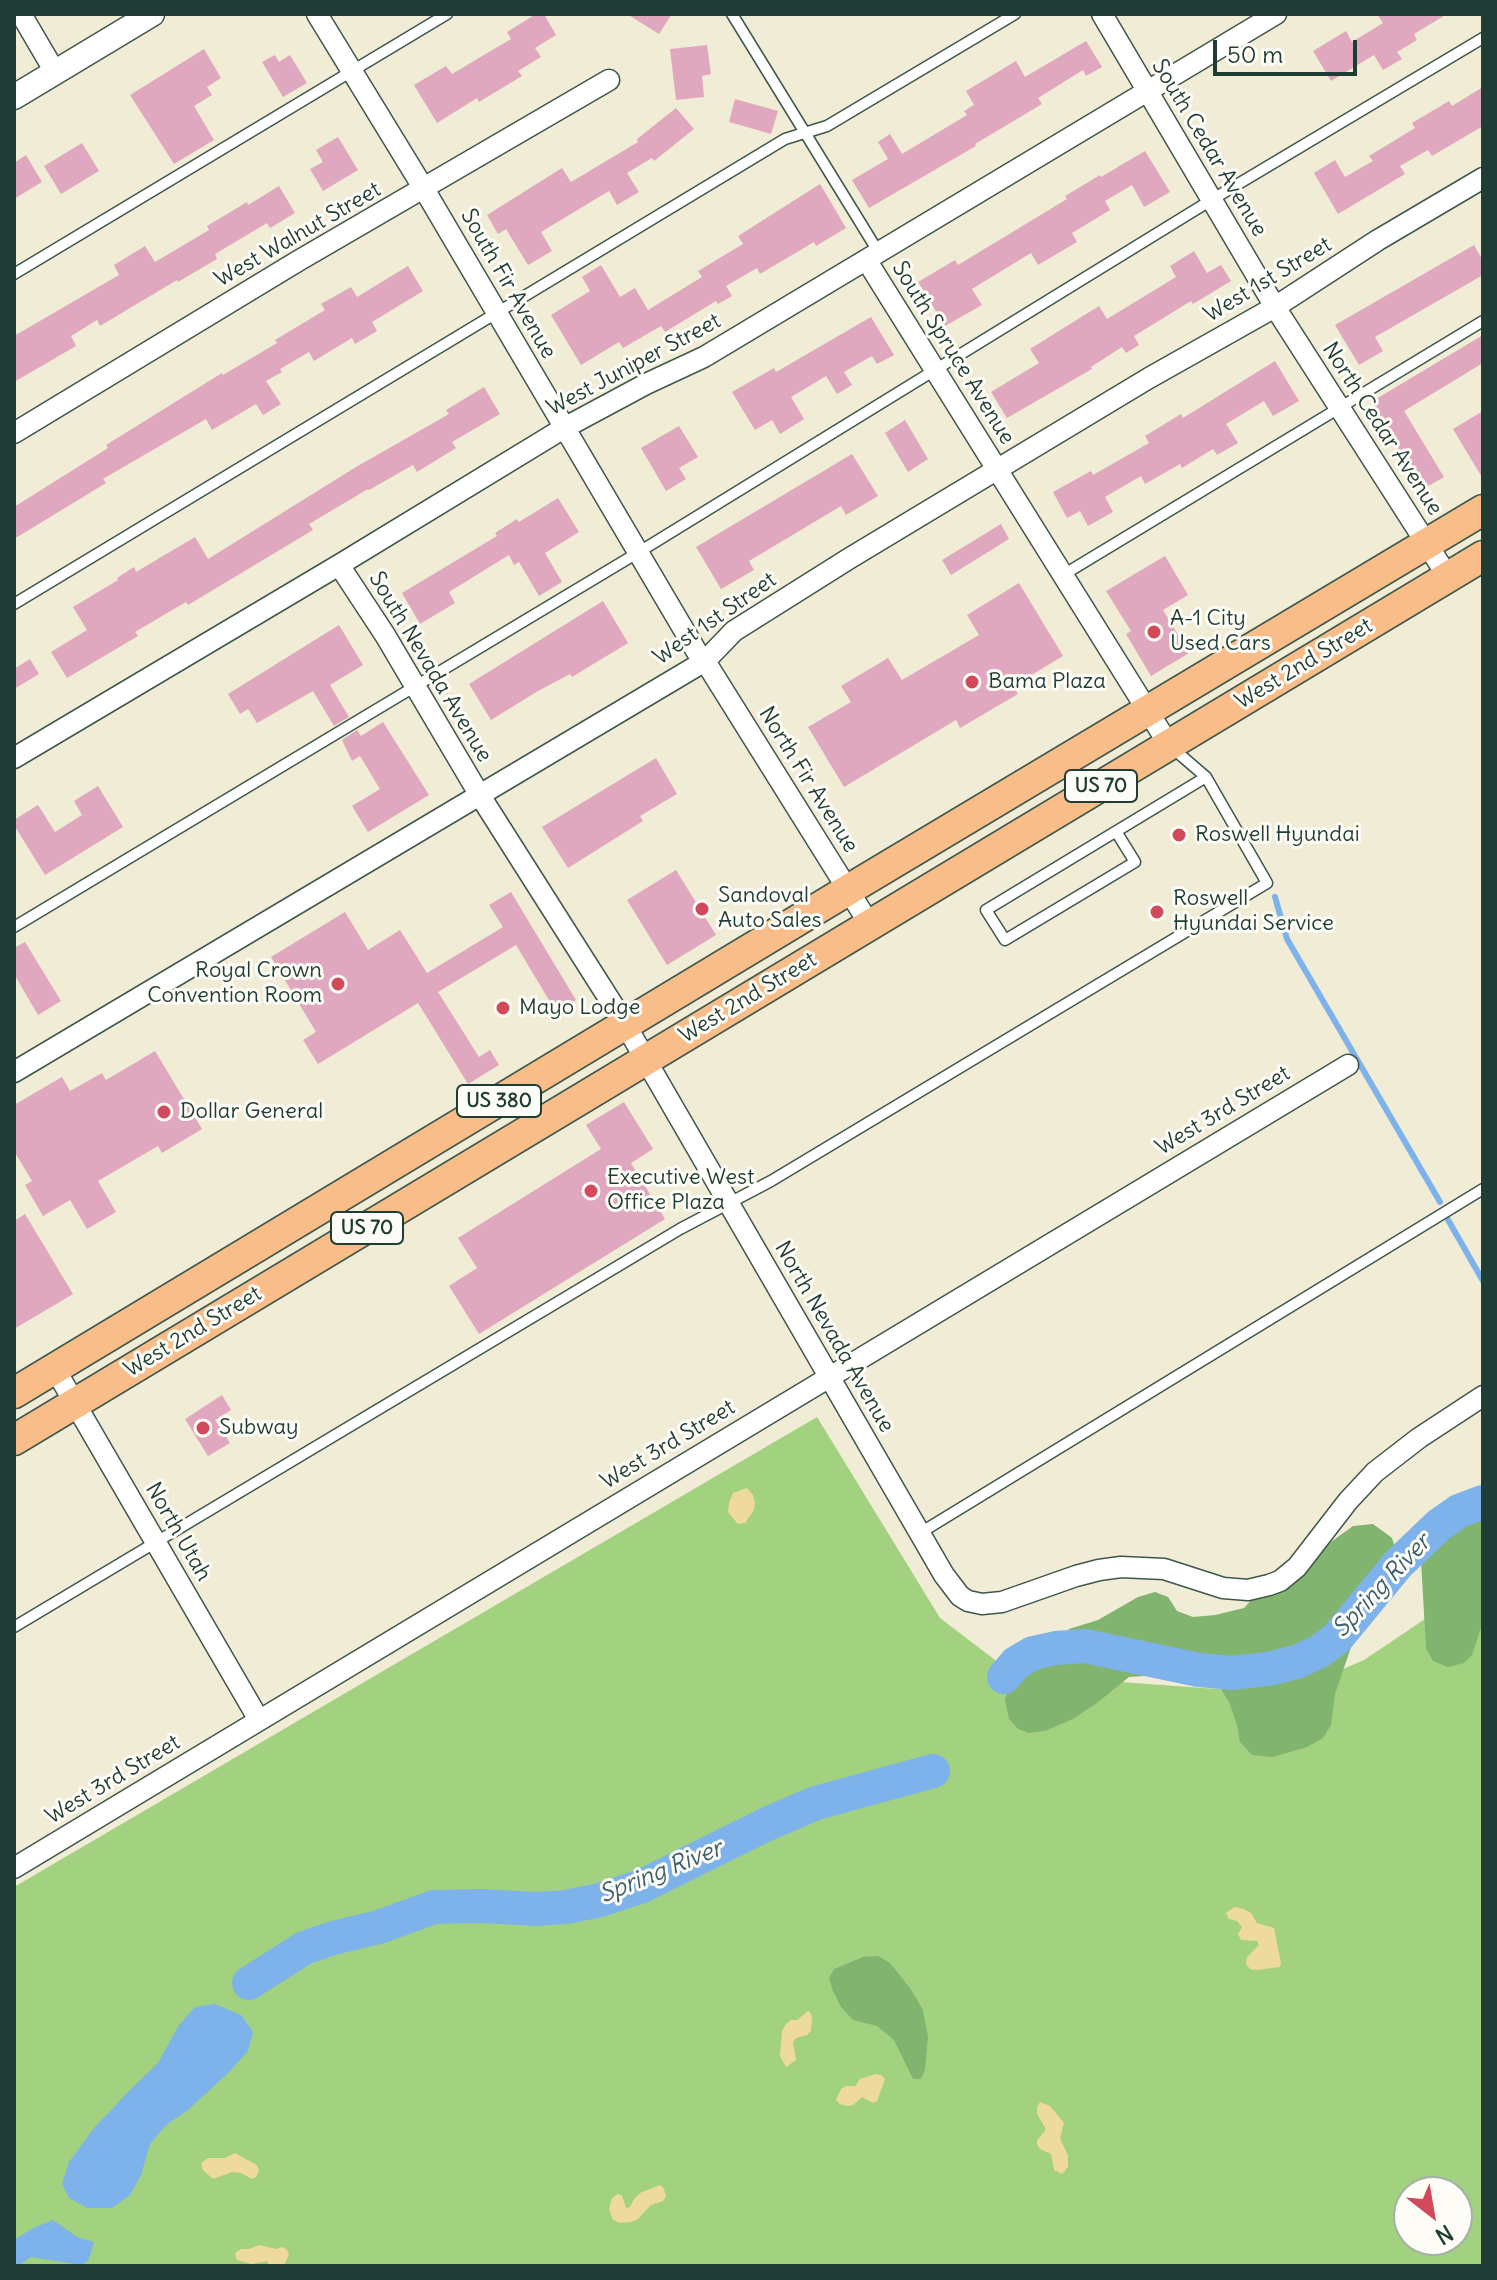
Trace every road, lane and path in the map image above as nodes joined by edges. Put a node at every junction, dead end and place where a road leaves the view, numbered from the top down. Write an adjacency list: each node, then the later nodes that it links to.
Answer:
1 (21, 14): 11 (street)
2 (152, 14): 11 (street)
3 (317, 14): 10 (street, South Fir Avenue)
4 (447, 14): 10 (lane)
5 (732, 14): 15 (lane)
6 (1015, 14): 15 (lane)
7 (1102, 14): 13 (street, South Cedar Avenue)
8 (1276, 14): 13 (street, West Juniper Street)
9 (1483, 38): 18 (lane)
10 (352, 71): 17 (street, South Fir Avenue); 20 (lane)
11 (55, 72): 14 (street)
12 (609, 80): 17 (street, West Walnut Street)
13 (1147, 92): 18 (street, South Cedar Avenue); 19 (street, West Juniper Street)
14 (14, 97)
15 (804, 133): 19 (lane); 22 (lane)
16 (1483, 178): 21 (street, West 1st Street)
17 (424, 189): 22 (street, South Fir Avenue); 27 (street, West Walnut Street)
18 (1213, 199): 21 (street, South Cedar Avenue); 24 (lane)
19 (873, 257): 24 (street, South Spruce Avenue); 26 (street, West Juniper Street)
20 (14, 274)
21 (1275, 307): 25 (street, North Cedar Avenue); 28 (street, West 1st Street)
22 (497, 313): 26 (street, South Fir Avenue); 36 (lane)
23 (1483, 321): 25 (lane)
24 (936, 371): 28 (street, South Spruce Avenue); 31 (lane)
25 (1340, 408): 30 (street, North Cedar Avenue); 34 (lane)
26 (564, 428): 31 (street, South Fir Avenue); 33 (street, West Juniper Street)
27 (14, 433)
28 (998, 470): 34 (street, South Spruce Avenue); 37 (street, West 1st Street)
29 (1483, 510): 30 (main road, West 2nd Street / US 380)
30 (1428, 543): 35 (street, North Cedar Avenue); 39 (main road, West 2nd Street / US 380)
31 (639, 552): 37 (street, South Fir Avenue); 38 (lane)
32 (1483, 556): 35 (main road, West 2nd Street / US 70)
33 (339, 565): 38 (street, South Nevada Avenue); 41 (street, West Juniper Street)
34 (1063, 575): 39 (street, South Spruce Avenue)
35 (1448, 577): 40 (main road, West 2nd Street / US 70)
36 (14, 604)
37 (705, 661): 43 (street, West 1st Street); 45 (street, North Fir Avenue)
38 (415, 686): 43 (street, South Nevada Avenue); 47 (lane)
39 (1148, 711): 40 (street, South Spruce Avenue); 45 (main road, West 2nd Street / US 380)
40 (1169, 745): 42 (lane); 46 (main road, West 2nd Street / US 70)
41 (14, 758)
42 (1206, 777): 44 (lane); 53 (lane)
43 (479, 794): 48 (street, North Nevada Avenue); 51 (street, West 1st Street)
44 (1117, 833): 44 (lane)
45 (848, 890): 46 (street, North Fir Avenue); 48 (main road, West 2nd Street / US 380)
46 (870, 925): 49 (main road, West 2nd Street / US 70)
47 (14, 927)
48 (625, 1024): 49 (street, North Nevada Avenue); 54 (main road, West 2nd Street / US 380)
49 (646, 1060): 53 (street, North Nevada Avenue); 58 (main road, West 2nd Street / US 70)
50 (1348, 1065): 55 (street, West 3rd Street)
51 (14, 1072)
52 (1483, 1189): 60 (lane)
53 (729, 1203): 55 (street, North Nevada Avenue); 61 (lane)
54 (55, 1369): 56 (main road, West 2nd Street / US 380); 58 (street, North Utah)
55 (829, 1376): 60 (street, North Nevada Avenue); 63 (street, West 3rd Street)
56 (14, 1393)
57 (1483, 1396): 60 (street, North Nevada Avenue)
58 (76, 1403): 59 (main road, West 2nd Street / US 70); 61 (street, North Utah)
59 (14, 1440)
60 (920, 1533)
61 (156, 1542): 62 (lane); 63 (street, North Utah)
62 (14, 1627)
63 (259, 1720): 64 (street, West 3rd Street)
64 (14, 1868)

